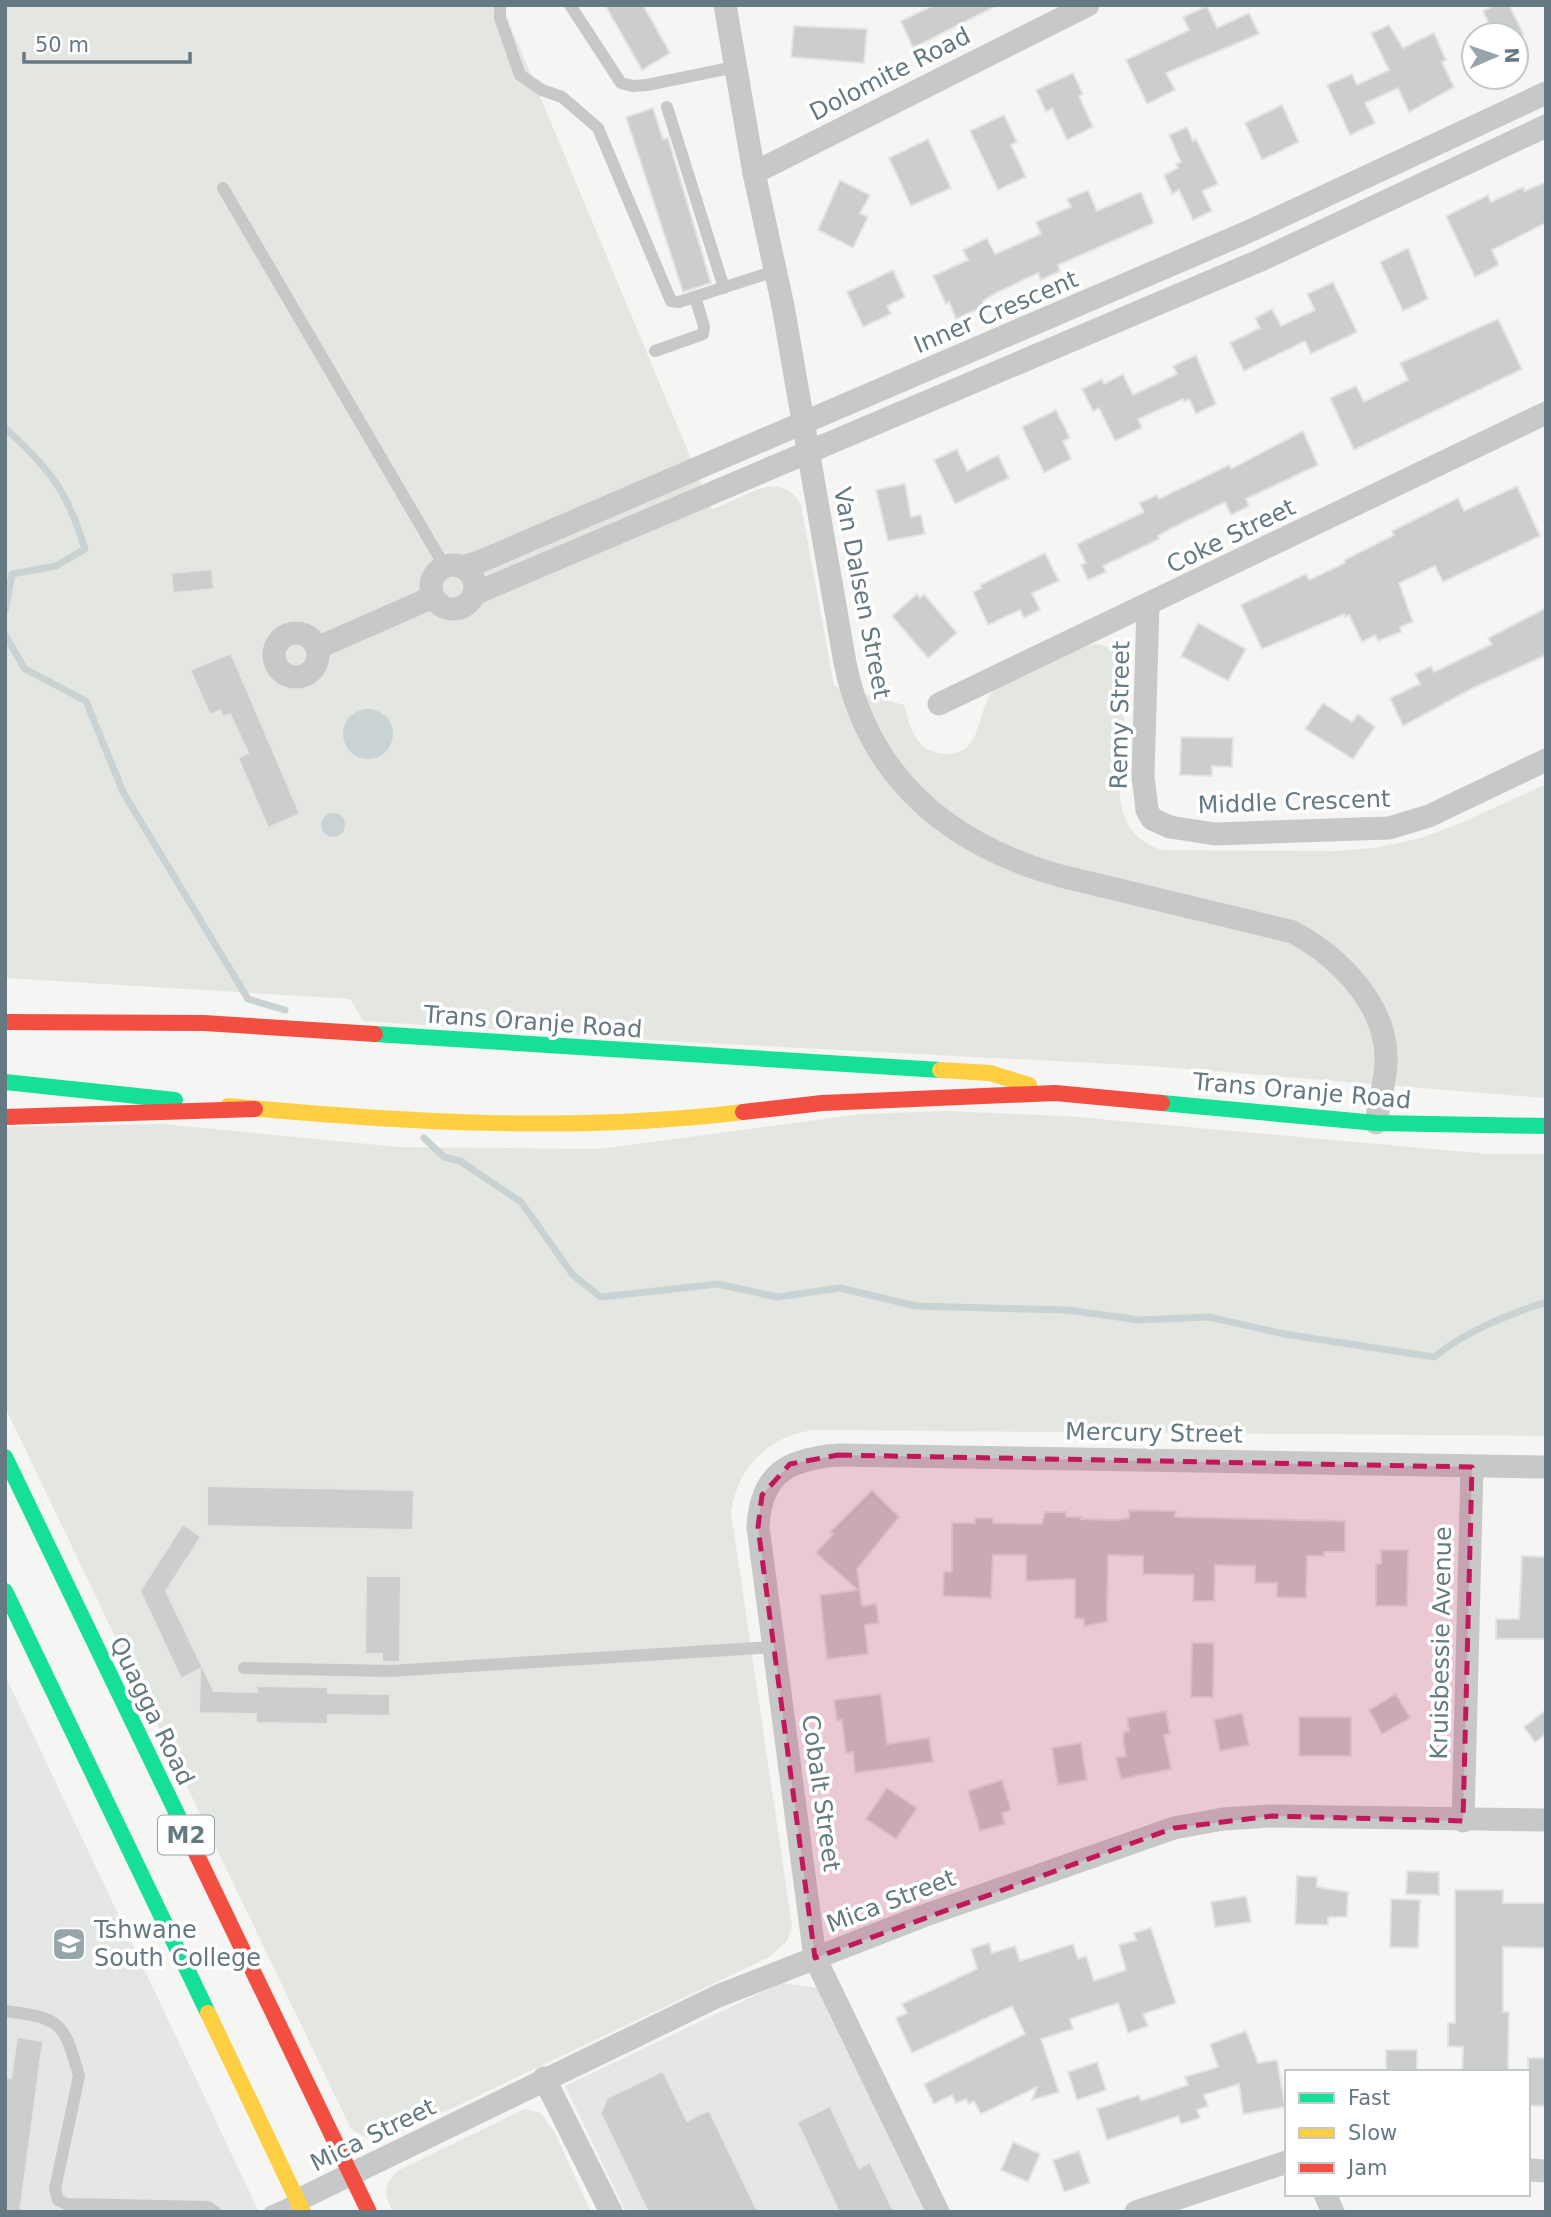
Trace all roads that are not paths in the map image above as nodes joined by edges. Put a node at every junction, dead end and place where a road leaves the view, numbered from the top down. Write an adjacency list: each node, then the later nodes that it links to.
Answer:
1 (500, 5): 13 (lane)
2 (570, 5): 5 (lane)
3 (724, 5): 5 (street, Van Dalsen Street)
4 (1088, 5): 9 (street, Dolomite Road)
5 (735, 67): 9 (street, Van Dalsen Street)
6 (1546, 93): 16 (street, Inner Crescent)
7 (667, 107): 12 (lane)
8 (1546, 126): 17 (street)
9 (754, 173): 11 (street, Van Dalsen Street)
10 (223, 188): 18 (lane)
11 (775, 271): 12 (lane); 16 (street, Van Dalsen Street)
12 (724, 288): 13 (lane)
13 (695, 297): 14 (lane)
14 (655, 351)
15 (1546, 413): 21 (street, Coke Street)
16 (802, 424): 17 (street, Van Dalsen Street); 18 (street, Inner Crescent)
17 (807, 454): 19 (street); 31 (street, Van Dalsen Street)
18 (453, 567): 19 (street); 20 (street)
19 (474, 594): 20 (street)
20 (433, 597): 22 (street)
21 (1148, 605): 23 (street, Coke Street); 25 (street, Remy Street)
22 (317, 648)
23 (939, 704)
24 (1546, 760): 25 (street, Middle Crescent)
25 (1157, 822)
26 (5, 1022): 28 (main road, Trans Oranje Road)
27 (5, 1082): 29 (main road, Trans Oranje Road)
28 (1055, 1093): 29 (main road, Trans Oranje Road); 31 (main road, Trans Oranje Road)
29 (255, 1109): 30 (main road)
30 (5, 1118)
31 (1376, 1123): 32 (main road, Trans Oranje Road)
32 (1546, 1126)
33 (5, 1457): 46 (main road, Quagga Road / M2)
34 (1472, 1467): 35 (street, Mercury Street); 36 (street, Mercury Street); 41 (street, Kruisbessie Avenue)
35 (1546, 1467)
36 (770, 1482): 38 (street, Cobalt Street)
37 (5, 1591): 48 (main road, M2)
38 (774, 1647): 39 (lane); 42 (street, Cobalt Street)
39 (244, 1668)
40 (1546, 1819): 41 (street, Mica Street)
41 (1463, 1821): 42 (street, Mica Street)
42 (816, 1958): 44 (street, Mica Street); 53 (street, Cobalt Street)
43 (5, 2011): 49 (lane)
44 (544, 2078): 46 (street, Mica Street); 52 (street)
45 (1285, 2163): 54 (street)
46 (352, 2176): 48 (street, Mica Street); 51 (main road, Quagga Road / M2)
47 (1326, 2196): 55 (street)
48 (301, 2206): 50 (lane)
49 (215, 2212)
50 (270, 2212)
51 (369, 2212)
52 (611, 2212)
53 (938, 2212)
54 (1136, 2212)
55 (1333, 2212)

